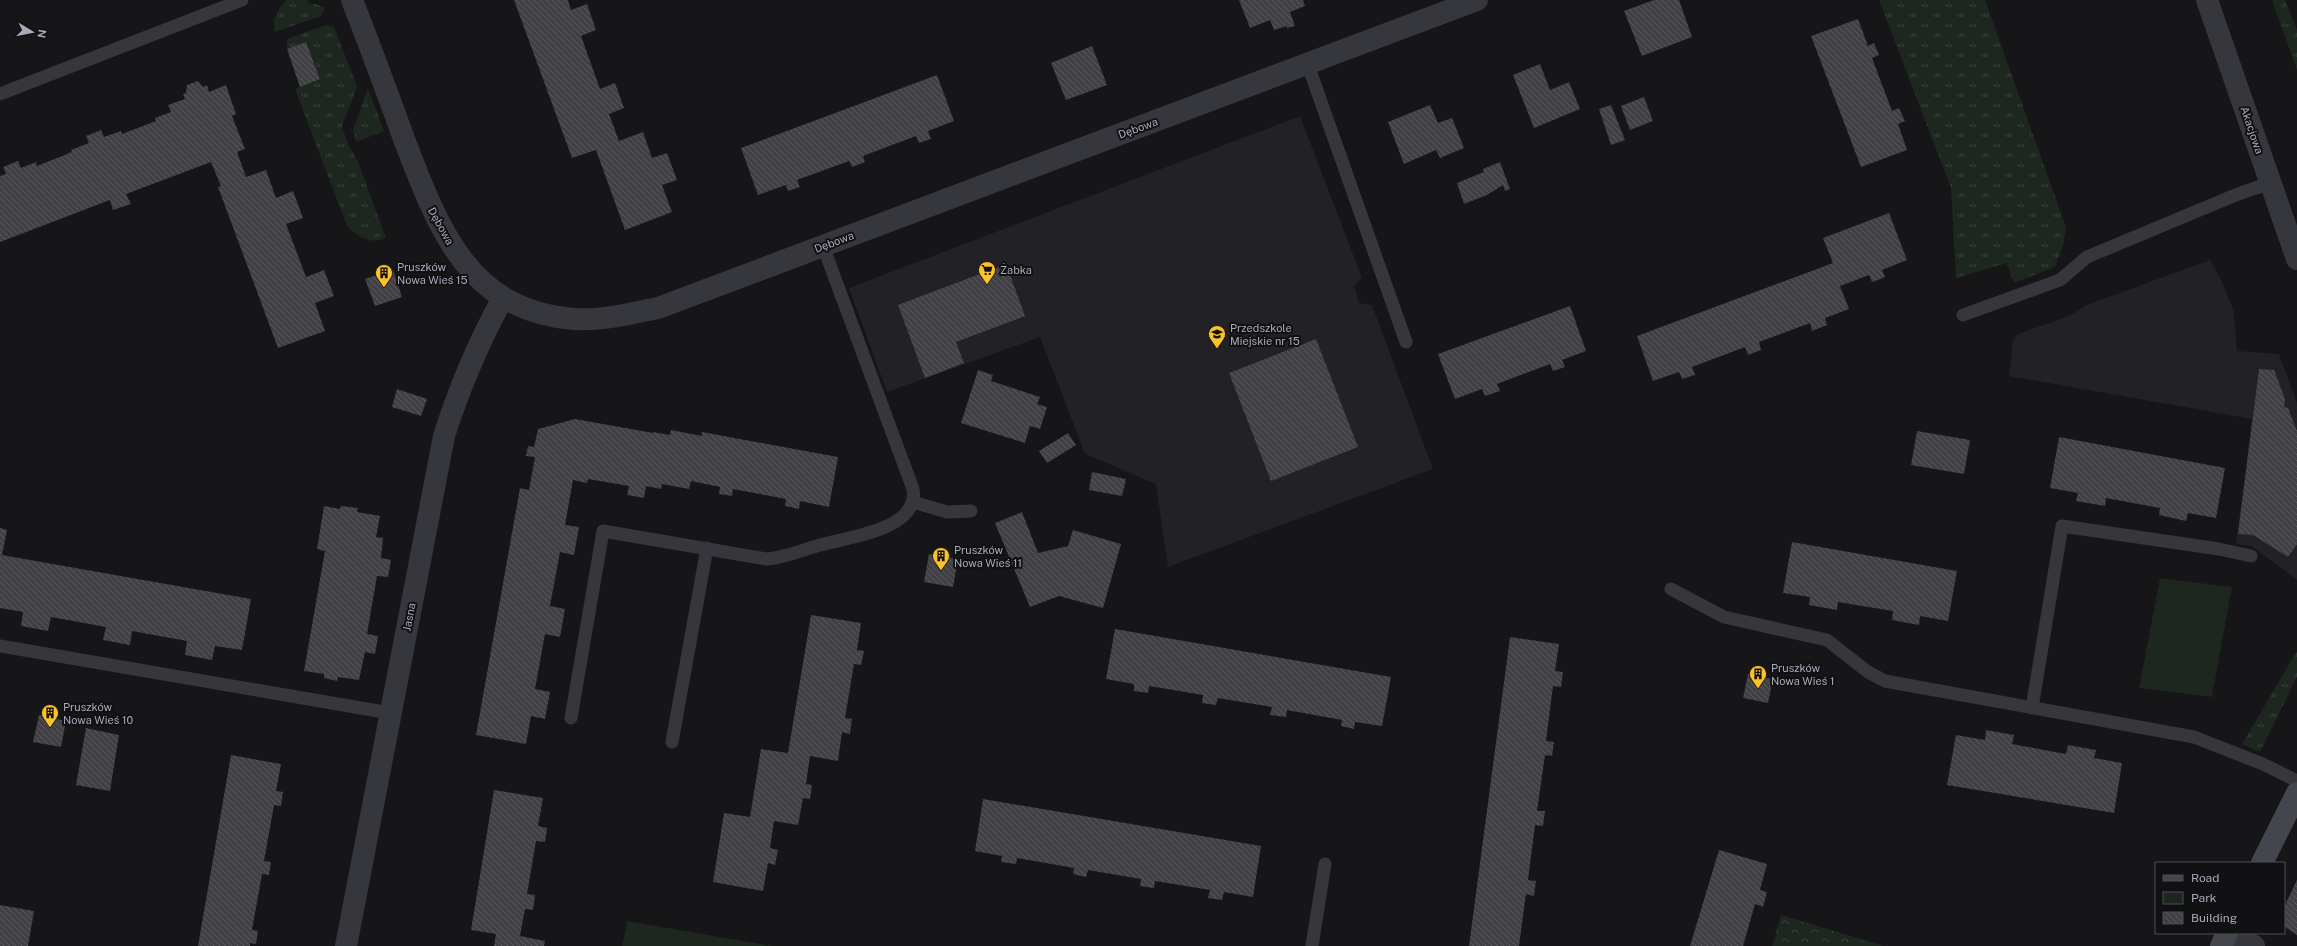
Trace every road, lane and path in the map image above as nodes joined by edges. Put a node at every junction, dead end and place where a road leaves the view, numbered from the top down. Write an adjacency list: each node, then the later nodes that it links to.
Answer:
1 (242, 0): 6 (lane)
2 (352, 0): 10 (street, Dębowa)
3 (1477, 0): 5 (street, Dębowa)
4 (2207, 0): 7 (street, Akacjowa)
5 (1308, 65): 8 (street, Dębowa); 12 (lane)
6 (0, 94)
7 (2270, 183): 9 (street, Akacjowa); 11 (lane)
8 (823, 246): 10 (street, Dębowa); 13 (lane)
9 (2297, 260)
10 (503, 298): 20 (street, Jasna)
11 (1963, 315)
12 (1406, 342)
13 (913, 502): 14 (lane); 15 (lane)
14 (971, 511)
15 (707, 548): 21 (lane); 22 (lane)
16 (2251, 556): 19 (lane)
17 (1671, 589): 19 (lane)
18 (0, 646): 20 (lane)
19 (2032, 708): 23 (lane)
20 (390, 713): 29 (street, Jasna)
21 (571, 718)
22 (672, 742)
23 (2297, 781)
24 (2297, 792): 25 (street)
25 (2262, 862)
26 (1325, 864): 30 (lane)
27 (2227, 934): 31 (street)
28 (2235, 934): 32 (street)
29 (346, 946)
30 (1312, 946)
31 (2221, 946)
32 (2254, 946)

